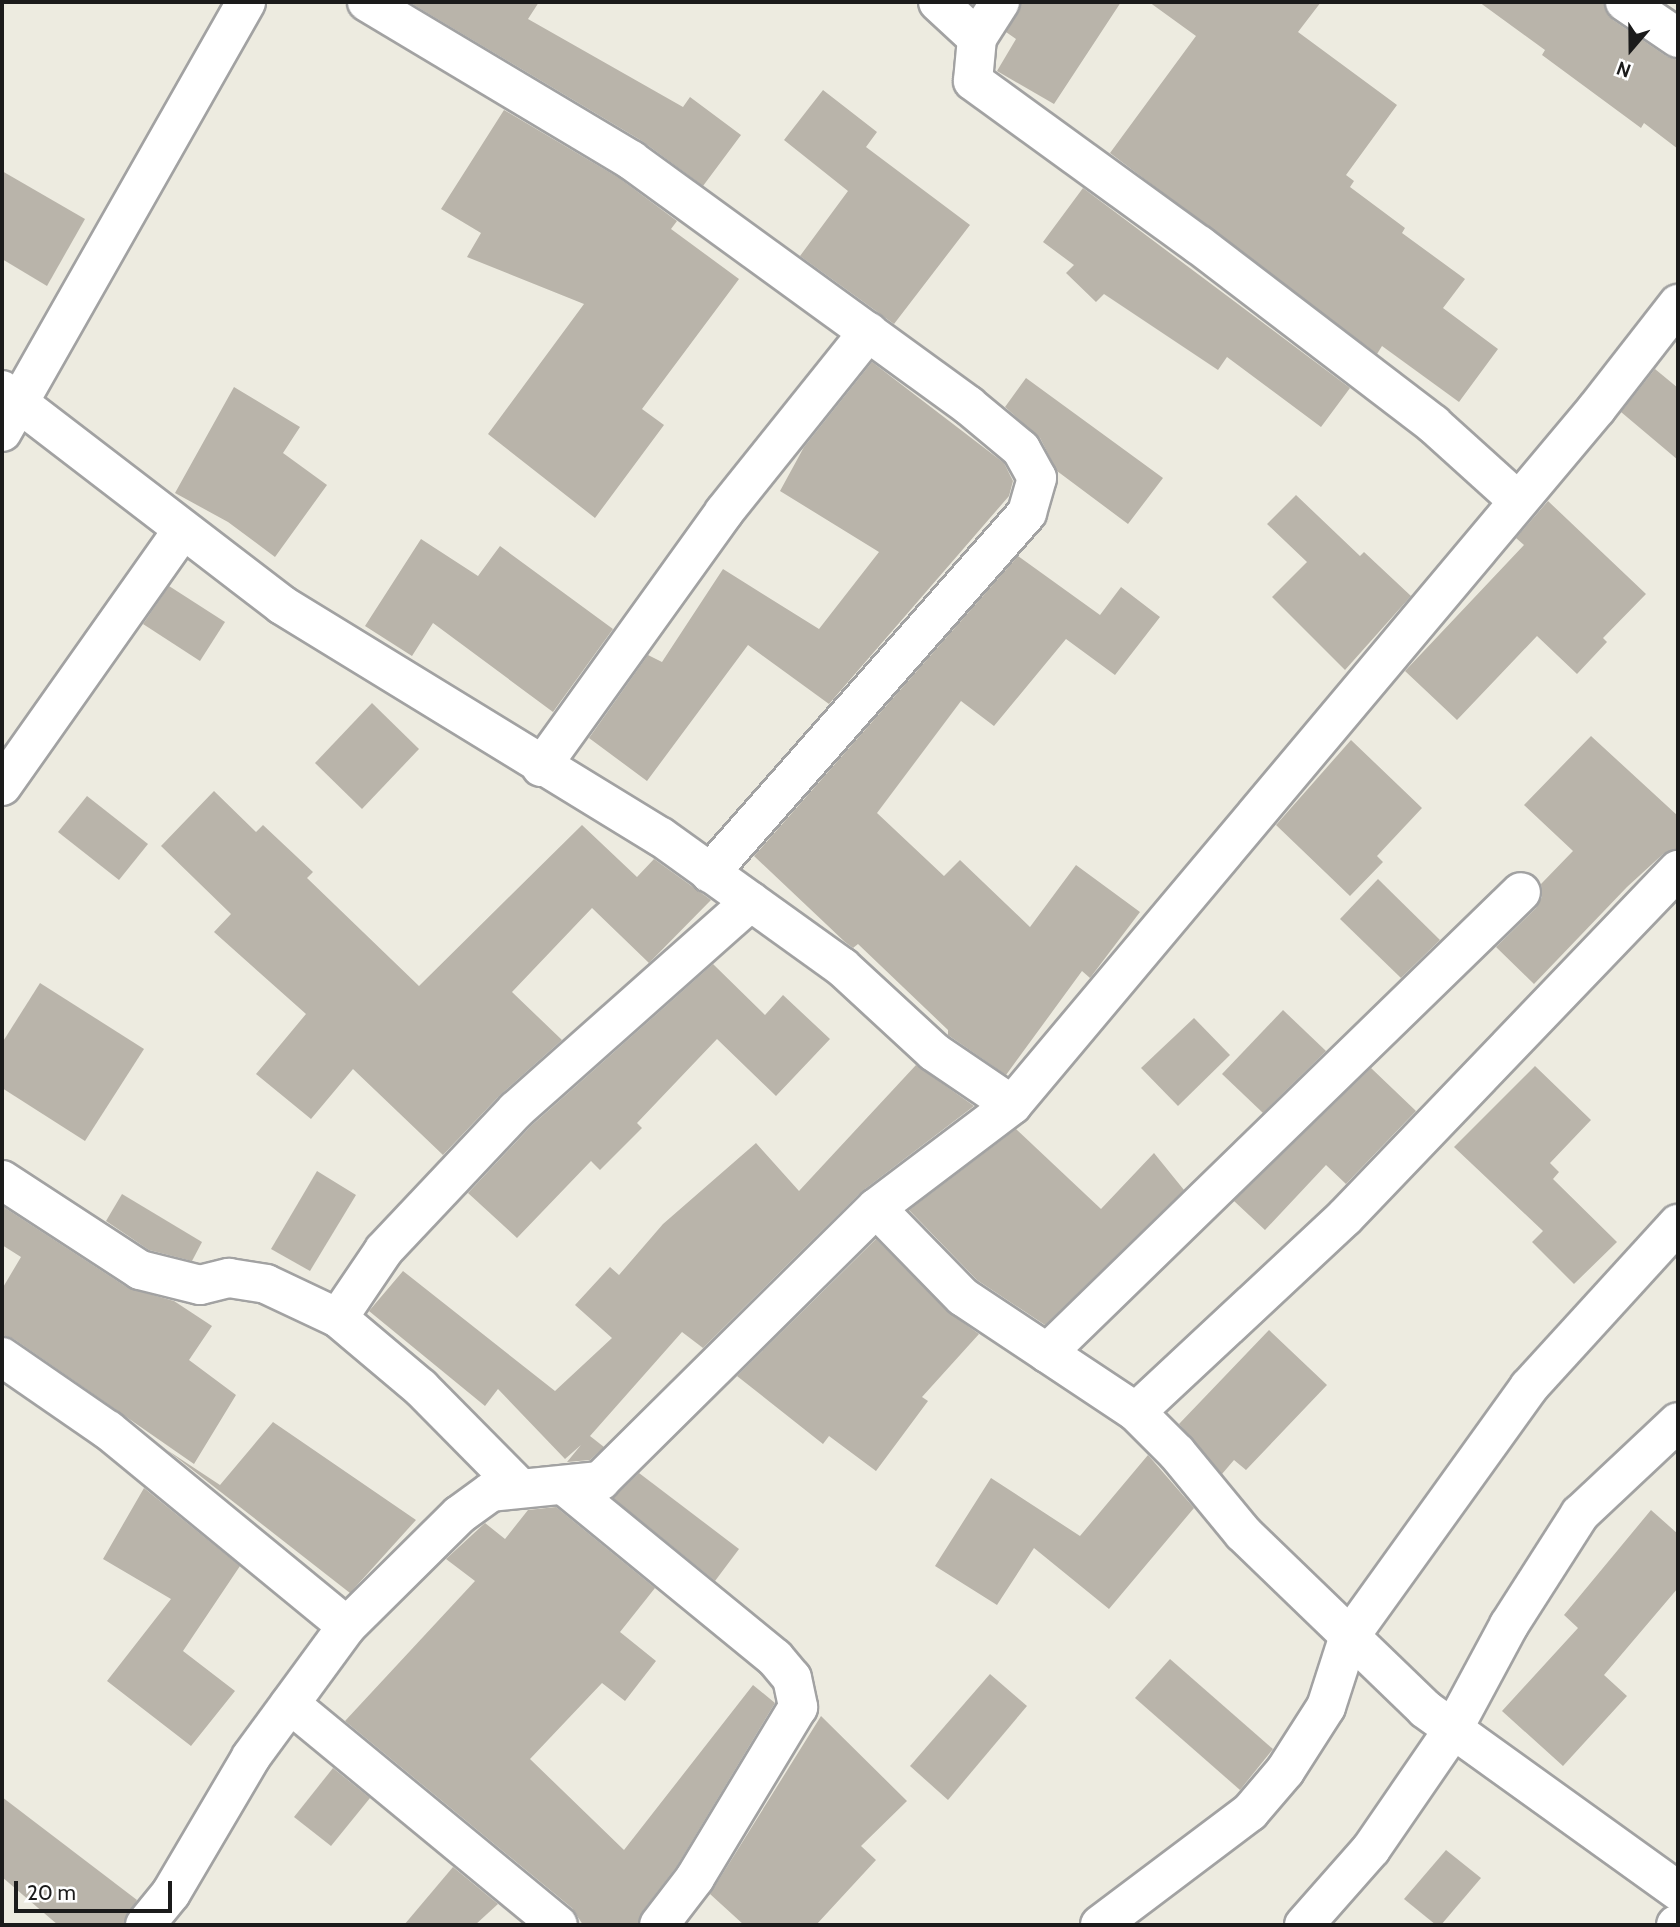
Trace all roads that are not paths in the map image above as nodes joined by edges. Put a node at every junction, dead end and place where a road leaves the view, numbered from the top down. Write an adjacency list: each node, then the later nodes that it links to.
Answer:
1 (246, 2): 10 (street)
2 (367, 2): 9 (street)
3 (938, 2): 6 (street)
4 (1000, 2): 6 (street)
5 (1625, 2): 7 (street)
6 (977, 37): 11 (street)
7 (1678, 38)
8 (1678, 304): 11 (street)
9 (868, 332): 13 (street); 16 (street)
10 (8, 409): 12 (street)
11 (1517, 500): 19 (street)
12 (183, 529): 13 (street); 14 (street)
13 (541, 768): 16 (street)
14 (2, 786)
15 (1678, 870): 26 (street)
16 (710, 873): 18 (street)
17 (1521, 892): 24 (street)
18 (751, 901): 19 (street); 23 (street)
19 (1012, 1105): 21 (street)
20 (2, 1180): 23 (street)
21 (876, 1208): 24 (street); 29 (street)
22 (1678, 1224): 31 (street)
23 (338, 1318): 28 (street)
24 (1047, 1353): 26 (street)
25 (2, 1357): 30 (street)
26 (1136, 1412): 31 (street)
27 (1678, 1422): 33 (street)
28 (519, 1487): 29 (street); 30 (street)
29 (566, 1487): 37 (street)
30 (347, 1626): 32 (street)
31 (1360, 1651): 33 (street); 38 (street)
32 (290, 1704): 35 (street); 36 (street)
33 (1438, 1720): 34 (street); 39 (street)
34 (1678, 1891)
35 (145, 1925)
36 (558, 1925)
37 (659, 1925)
38 (1100, 1925)
39 (1304, 1925)

